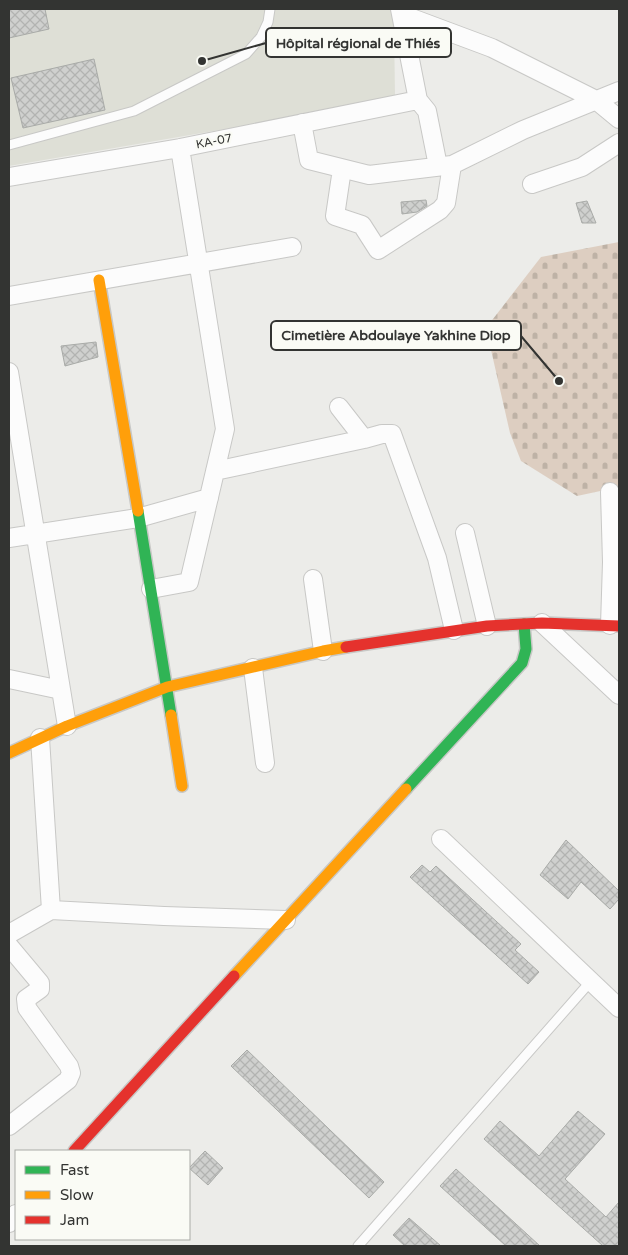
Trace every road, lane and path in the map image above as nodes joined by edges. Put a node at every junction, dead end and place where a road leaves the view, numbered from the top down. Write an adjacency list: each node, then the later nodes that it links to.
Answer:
1 (270, 9): 9 (lane)
2 (401, 11): 4 (street); 5 (street)
3 (619, 91): 5 (street)
4 (418, 100): 7 (street, KA-07); 11 (street)
5 (596, 100): 6 (street); 11 (street)
6 (619, 119)
7 (302, 123): 10 (street, KA-07); 12 (street)
8 (619, 143): 14 (street)
9 (9, 145)
10 (180, 148): 13 (street, KA-07); 16 (street)
11 (445, 165): 12 (street); 12 (street)
12 (342, 169)
13 (9, 177)
14 (532, 184)
15 (292, 247): 16 (street)
16 (198, 263): 17 (street); 23 (street)
17 (99, 280): 18 (street); 26 (street)
18 (9, 296)
19 (9, 372): 21 (street)
20 (339, 407): 22 (street)
21 (12, 411): 28 (street)
22 (364, 439): 23 (street); 36 (street)
23 (215, 471): 25 (street)
24 (610, 492): 35 (street)
25 (209, 498): 26 (street); 31 (street)
26 (138, 518): 28 (street); 31 (street)
27 (465, 533): 34 (street)
28 (35, 534): 29 (street); 41 (street)
29 (9, 538)
30 (313, 579): 37 (street)
31 (152, 589): 40 (street)
32 (524, 624): 33 (street); 34 (street); 50 (street)
33 (542, 624): 35 (street); 42 (street)
34 (487, 626): 36 (street)
35 (615, 626)
36 (454, 630): 37 (street)
37 (323, 651): 38 (street)
38 (253, 668): 40 (street); 46 (street)
39 (9, 679): 41 (street)
40 (167, 687): 43 (street); 47 (street)
41 (61, 690): 43 (street)
42 (619, 695)
43 (67, 726): 44 (street)
44 (40, 738): 45 (street); 49 (street)
45 (9, 753)
46 (265, 763)
47 (182, 786)
48 (441, 839): 53 (street)
49 (51, 910): 50 (street); 51 (street)
50 (286, 920): 56 (street)
51 (9, 934)
52 (9, 946): 55 (street)
53 (592, 981): 54 (street); 57 (lane)
54 (619, 1008)
55 (9, 1126)
56 (75, 1150)
57 (358, 1246)

